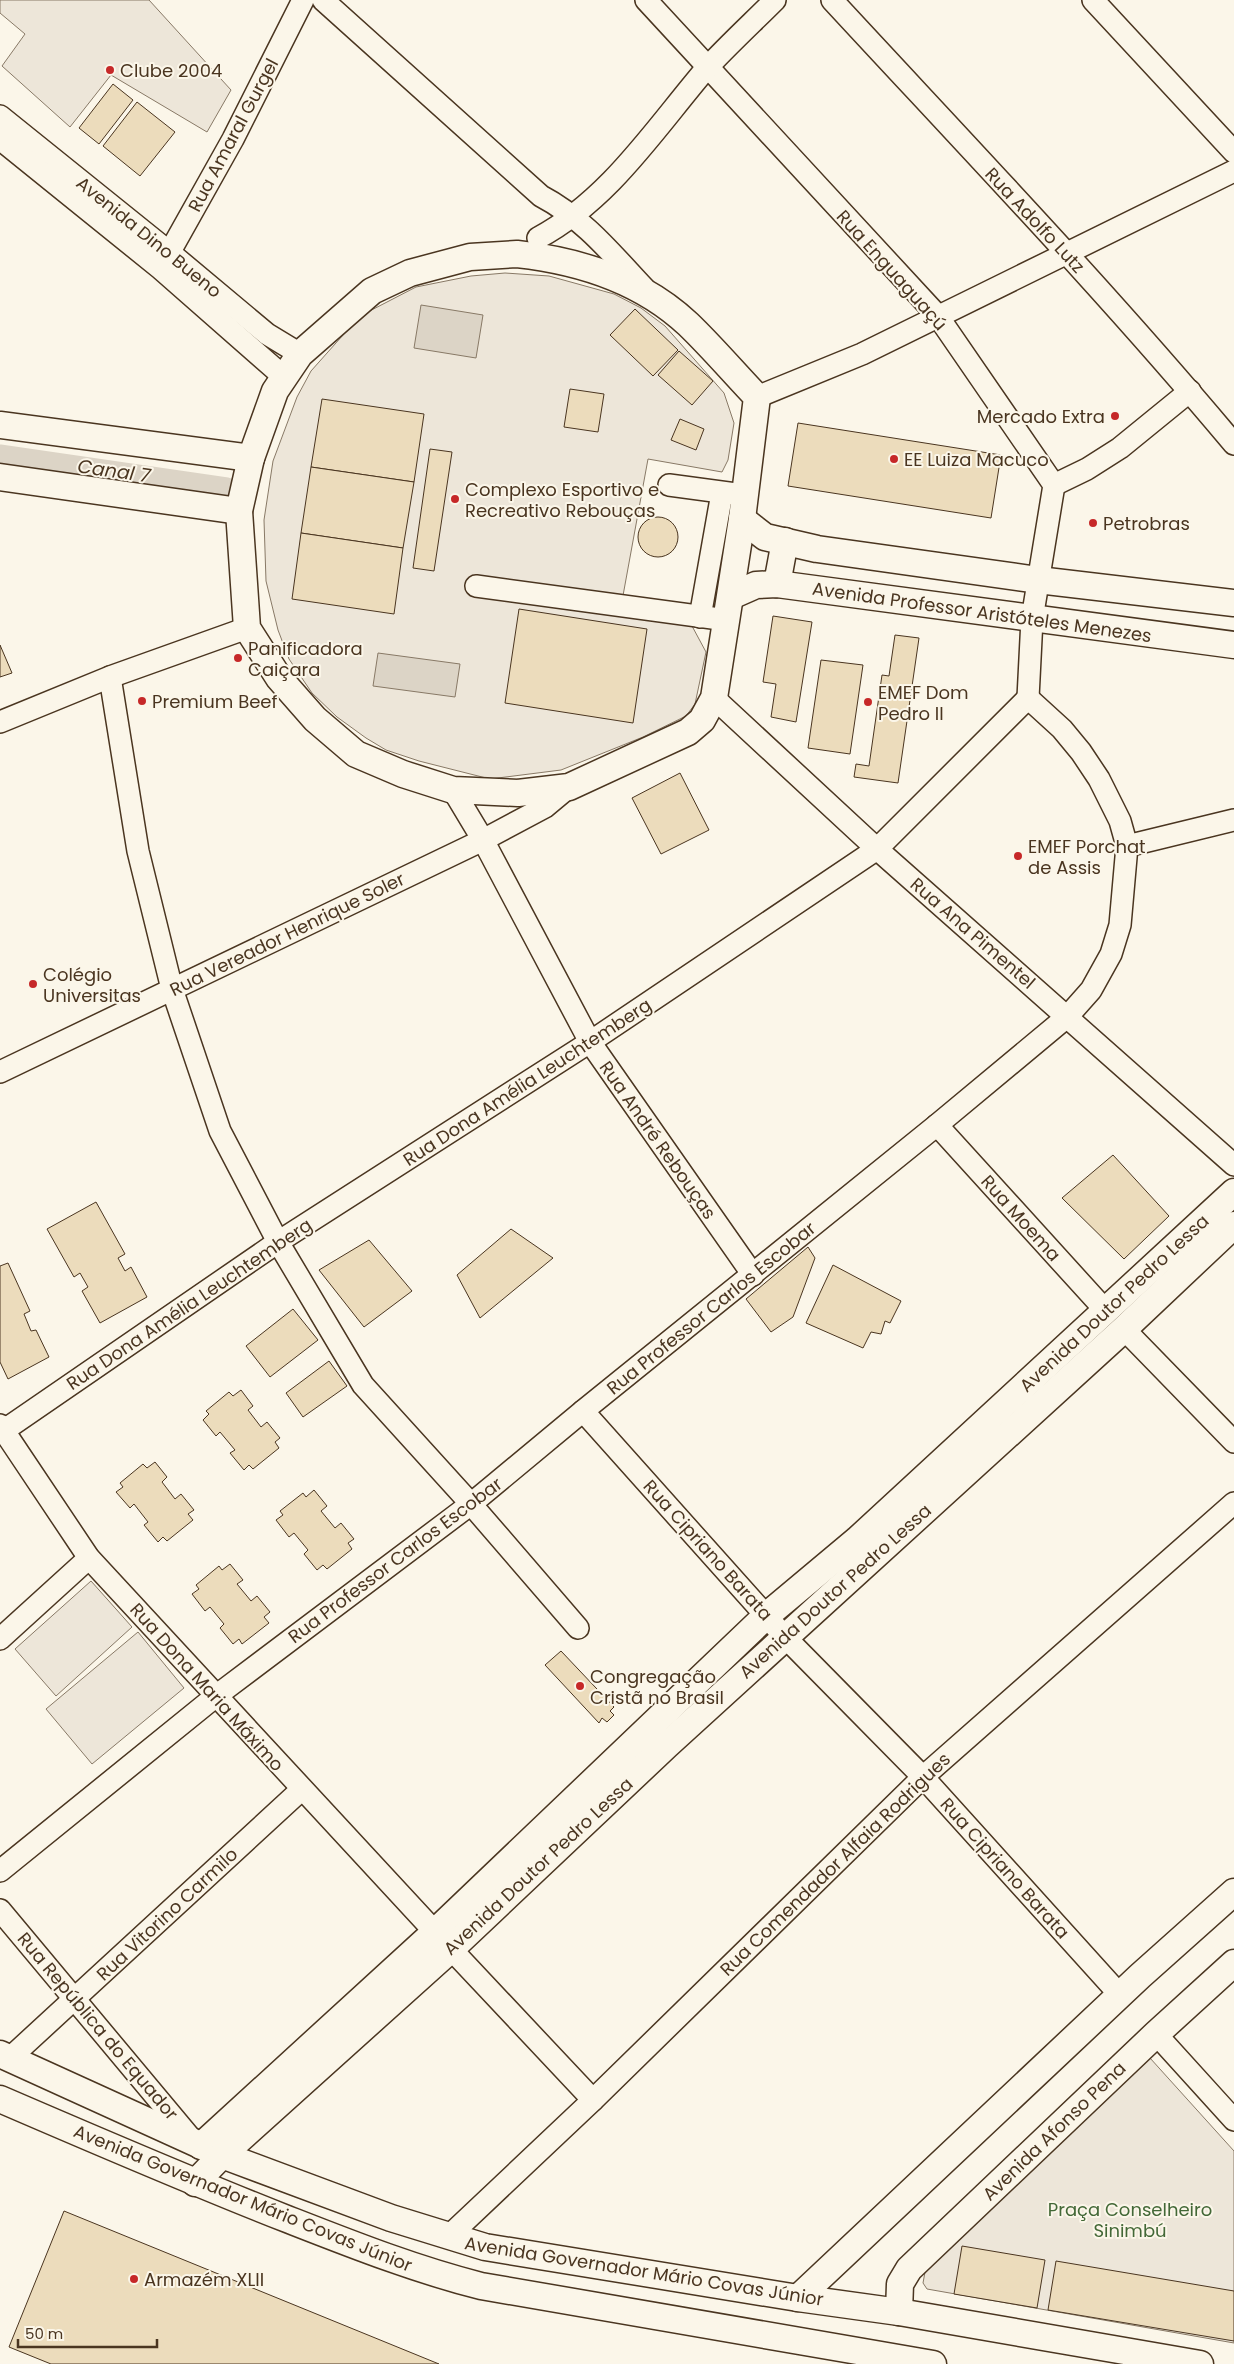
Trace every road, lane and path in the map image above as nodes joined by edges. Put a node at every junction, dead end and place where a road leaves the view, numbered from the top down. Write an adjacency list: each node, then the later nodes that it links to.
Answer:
1 (303, 0): 15 (street, Rua Amaral Gurgel)
2 (323, 0): 12 (street)
3 (646, 0): 7 (street, Rua Enguaguaçú)
4 (774, 0): 7 (street)
5 (832, 0): 13 (street, Rua Adolfo Lutz)
6 (1094, 0): 10 (street)
7 (707, 68): 12 (street); 17 (street, Rua Enguaguaçú)
8 (0, 116): 15 (street, Avenida Dino Bueno)
9 (0, 139): 15 (street, Avenida Dino Bueno)
10 (1234, 152)
11 (1234, 171): 13 (street)
12 (561, 217): 14 (street); 16 (street)
13 (1065, 252): 17 (street); 20 (street, Rua Adolfo Lutz)
14 (517, 254): 16 (main road); 18 (main road)
15 (165, 260): 18 (street, Avenida Dino Bueno); 19 (street, Avenida Dino Bueno)
16 (651, 296): 21 (main road)
17 (937, 315): 21 (street); 27 (street, Rua Enguaguaçú)
18 (300, 354): 19 (main road)
19 (284, 377): 24 (main road)
20 (1190, 391): 23 (street, Rua Adolfo Lutz); 27 (street)
21 (757, 397): 28 (main road)
22 (0, 425): 24 (main road)
23 (1234, 444)
24 (251, 458): 29 (main road)
25 (0, 477): 29 (main road)
26 (669, 484): 28 (street)
27 (1054, 485): 31 (street)
28 (737, 502): 30 (main road); 35 (main road); 36 (street)
29 (239, 511): 38 (main road)
30 (785, 540): 31 (main road); 32 (main road)
31 (1038, 580): 34 (main road); 37 (street)
32 (777, 584): 35 (main road, Avenida Professor Aristóteles Menezes); 37 (main road, Avenida Professor Aristóteles Menezes)
33 (476, 586): 36 (street)
34 (1234, 603)
35 (729, 608): 36 (street); 41 (main road)
36 (700, 616)
37 (1032, 619): 39 (main road, Avenida Professor Aristóteles Menezes); 42 (street)
38 (247, 628): 40 (street); 45 (main road)
39 (1234, 645)
40 (110, 677): 43 (street); 50 (street)
41 (714, 698): 44 (main road); 49 (street, Rua Ana Pimentel)
42 (1028, 698): 48 (street, Rua Professor Carlos Escobar); 49 (street, Rua Dona Amélia Leuchtemberg)
43 (0, 722)
44 (569, 787): 45 (main road); 47 (street, Rua Vereador Henrique Soler)
45 (453, 790): 47 (street, Rua André Rebouças)
46 (1234, 820): 48 (street)
47 (483, 840): 50 (street, Rua Vereador Henrique Soler); 52 (street, Rua André Rebouças)
48 (1127, 846): 51 (street, Rua Professor Carlos Escobar)
49 (877, 850): 51 (street, Rua Ana Pimentel); 52 (street, Rua Dona Amélia Leuchtemberg)
50 (172, 989): 53 (street, Rua Vereador Henrique Soler); 58 (street)
51 (1068, 1016): 54 (street, Rua Professor Carlos Escobar); 55 (street, Rua Ana Pimentel)
52 (590, 1042): 58 (street, Rua Dona Amélia Leuchtemberg); 59 (street, Rua André Rebouças)
53 (0, 1072)
54 (937, 1125): 59 (street, Rua Professor Carlos Escobar); 60 (street, Rua Moema)
55 (1234, 1165)
56 (1234, 1192): 60 (main road, Avenida Doutor Pedro Lessa)
57 (1234, 1225): 61 (main road, Avenida Doutor Pedro Lessa)
58 (278, 1242): 63 (street, Rua Dona Amélia Leuchtemberg); 66 (street)
59 (753, 1275): 62 (street, Rua Professor Carlos Escobar)
60 (1106, 1311): 68 (main road, Avenida Doutor Pedro Lessa)
61 (1124, 1329): 64 (street); 70 (main road, Avenida Doutor Pedro Lessa)
62 (583, 1410): 66 (street, Rua Professor Carlos Escobar); 68 (street, Rua Cipriano Barata)
63 (1, 1430): 67 (street, Rua Dona Maria Máximo)
64 (1234, 1442)
65 (1234, 1503): 73 (street, Rua Comendador Alfaia Rodrigues)
66 (471, 1504): 69 (street); 72 (street, Rua Professor Carlos Escobar)
67 (89, 1558): 71 (street); 72 (street, Rua Dona Maria Máximo)
68 (766, 1616): 70 (street, Rua Cipriano Barata); 78 (main road, Avenida Doutor Pedro Lessa)
69 (578, 1628)
70 (784, 1636): 73 (street, Rua Cipriano Barata); 78 (main road, Avenida Doutor Pedro Lessa)
71 (0, 1639)
72 (216, 1696): 74 (street, Rua Dona Maria Máximo); 75 (street, Rua Professor Carlos Escobar)
73 (923, 1777): 80 (street, Rua Cipriano Barata); 85 (street, Rua Comendador Alfaia Rodrigues)
74 (301, 1790): 78 (street, Rua Dona Maria Máximo); 81 (street, Rua Vitorino Carmilo)
75 (0, 1871)
76 (1234, 1892): 80 (main road)
77 (0, 1910): 81 (street, Rua República do Equador)
78 (443, 1940): 85 (street, Rua Dona Maria Máximo); 87 (main road, Avenida Doutor Pedro Lessa)
79 (1234, 1963): 82 (main road, Avenida Afonso Pena)
80 (1120, 1995): 90 (main road)
81 (76, 1999): 83 (street, Rua Vitorino Carmilo); 87 (street, Rua República do Equador)
82 (1156, 2034): 86 (street); 91 (main road, Avenida Afonso Pena)
83 (5, 2056): 87 (main road, Avenida Governador Mário Covas Júnior)
84 (0, 2099): 88 (main road, Avenida Governador Mário Covas Júnior)
85 (593, 2100): 89 (street, Rua Comendador Alfaia Rodrigues)
86 (1234, 2120)
87 (206, 2148): 88 (main road, Avenida Doutor Pedro Lessa); 89 (main road, Avenida Governador Mário Covas Júnior)
88 (195, 2183): 92 (main road, Avenida Governador Mário Covas Júnior)
89 (448, 2237): 90 (main road, Avenida Governador Mário Covas Júnior)
90 (798, 2298): 91 (main road, Avenida Governador Mário Covas Júnior)
91 (899, 2312): 93 (main road, Avenida Governador Mário Covas Júnior)
92 (933, 2364)
93 (1200, 2364)

